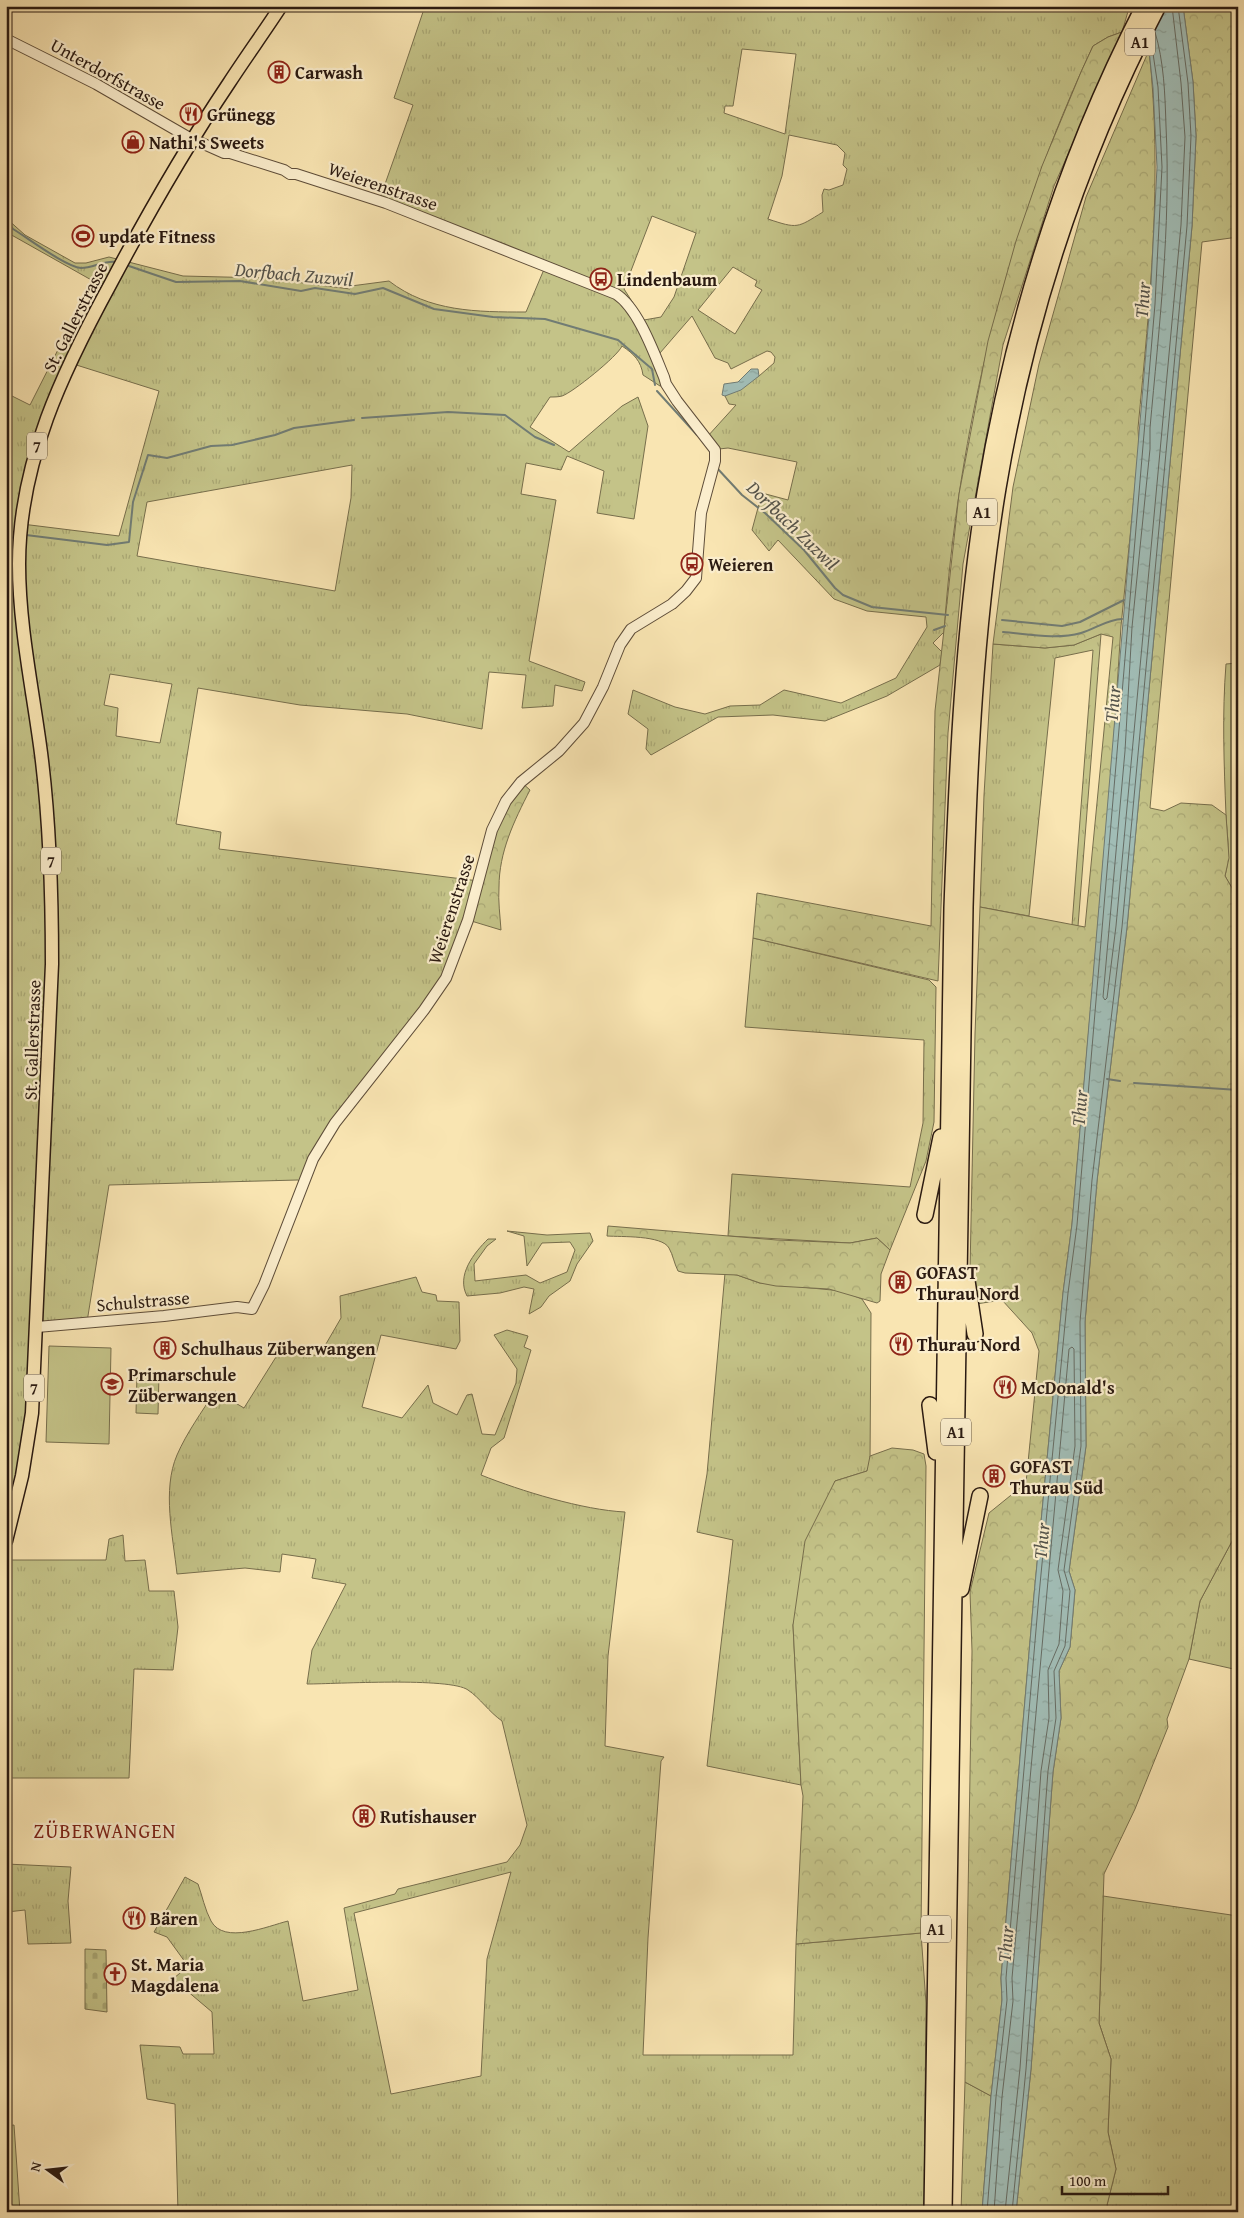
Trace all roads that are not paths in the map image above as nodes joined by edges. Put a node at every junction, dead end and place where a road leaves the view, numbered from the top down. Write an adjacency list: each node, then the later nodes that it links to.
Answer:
1 (281, 6): 5 (main road, St. Gallerstrasse / 7)
2 (1144, 6): 6 (highway, A1)
3 (1158, 6): 6 (highway, A1)
4 (6, 39): 5 (street, Unterdorfstrasse)
5 (193, 140): 10 (street, Weierenstrasse); 11 (main road, St. Gallerstrasse / 7)
6 (957, 992): 7 (highway, A1); 8 (highway, A1)
7 (950, 1061): 9 (highway, A1); 16 (highway, A1)
8 (960, 1191): 12 (highway, A1); 17 (highway, A1)
9 (925, 1215)
10 (252, 1309): 11 (street, Schulstrasse)
11 (37, 1327): 15 (main road, St. Gallerstrasse / 7)
12 (975, 1334)
13 (930, 1405): 16 (highway, A1)
14 (980, 1496): 17 (highway, A1)
15 (6, 1541)
16 (942, 1554): 18 (highway, A1)
17 (952, 1673): 19 (highway, A1)
18 (932, 2212)
19 (944, 2212)

